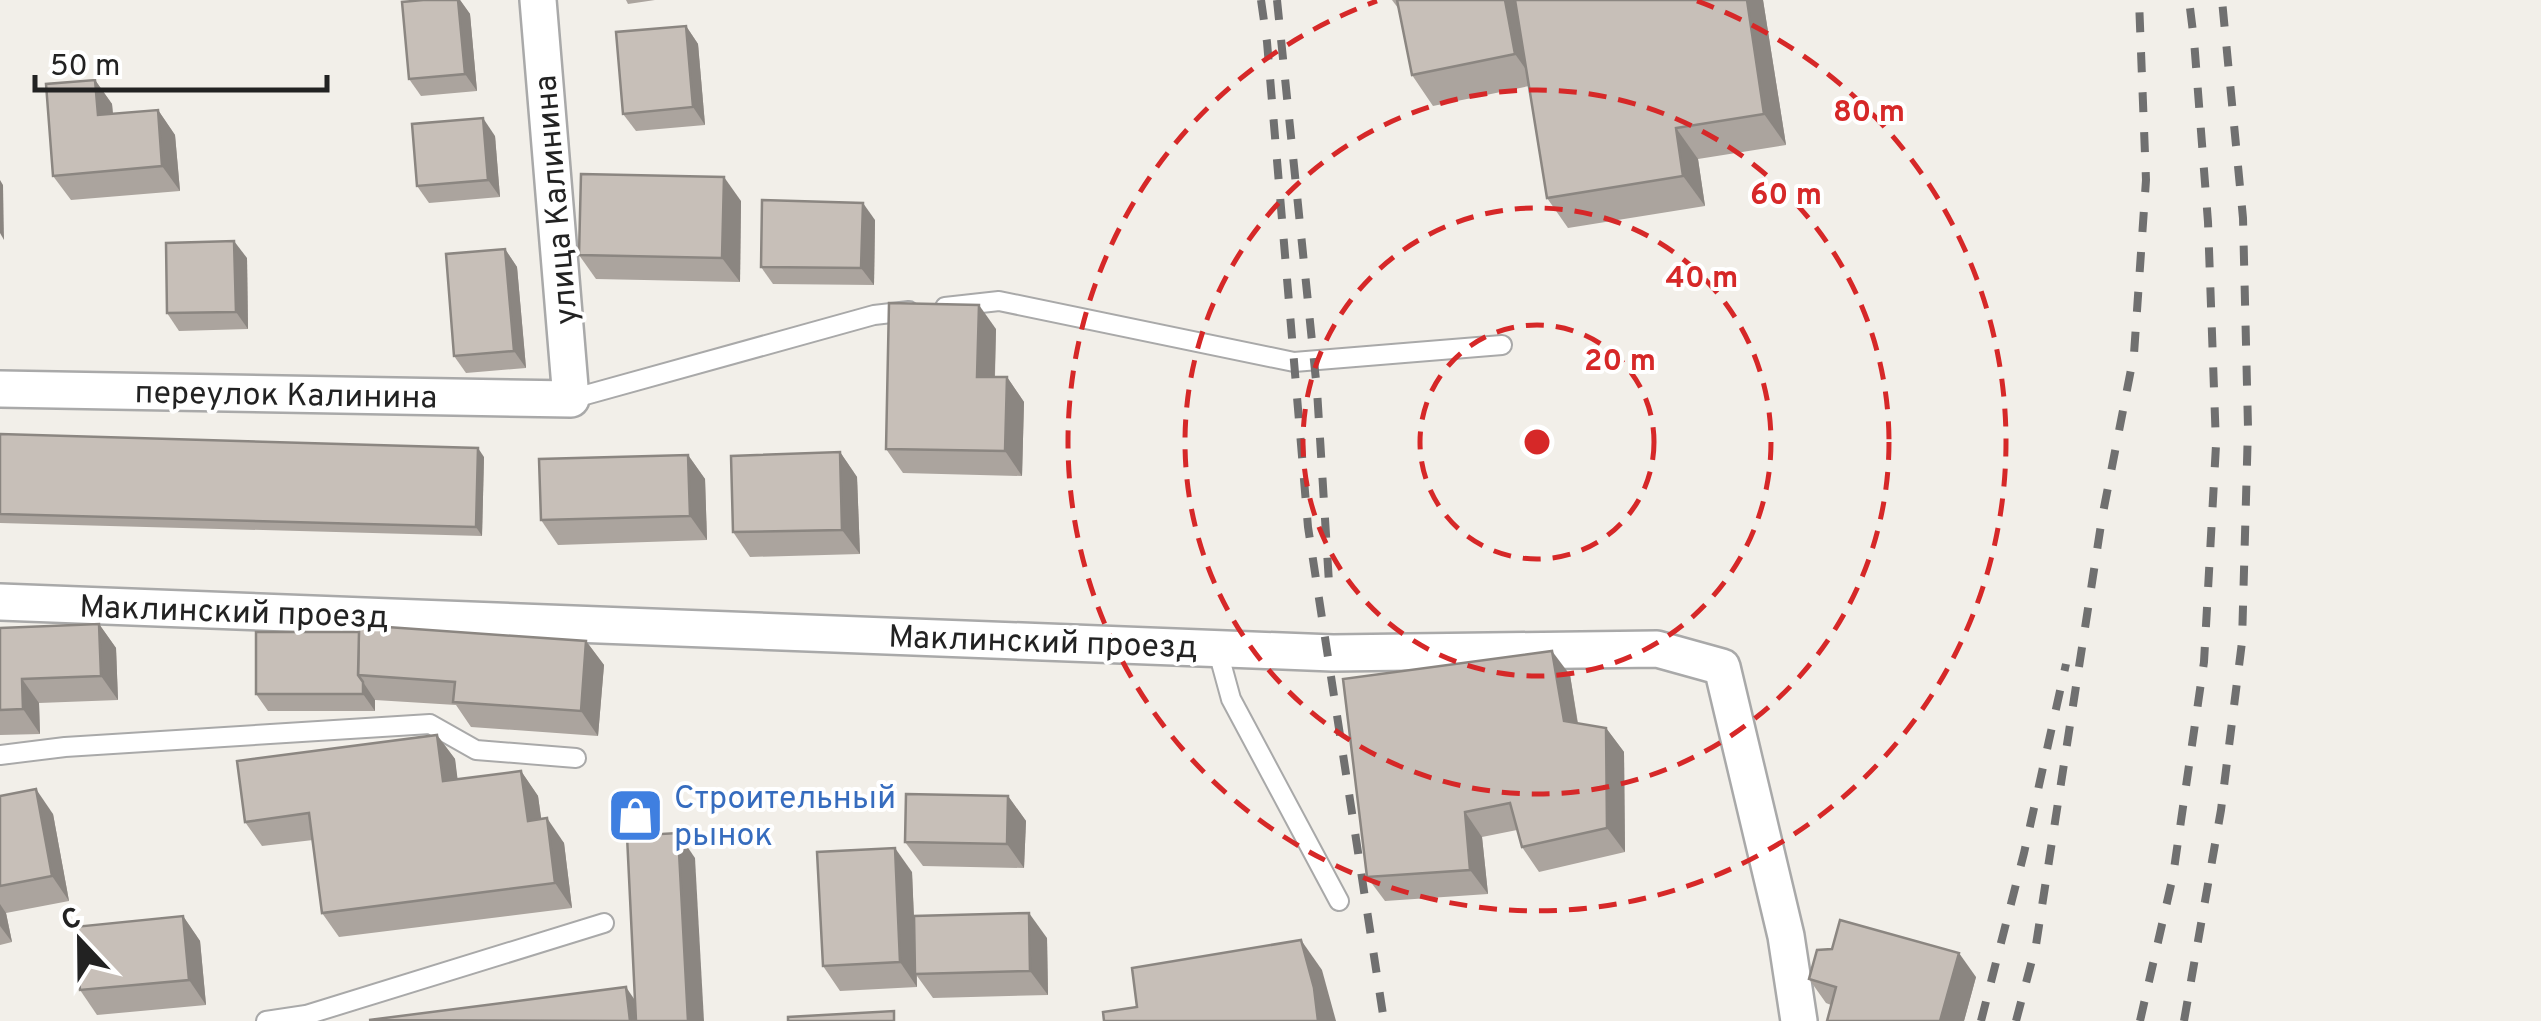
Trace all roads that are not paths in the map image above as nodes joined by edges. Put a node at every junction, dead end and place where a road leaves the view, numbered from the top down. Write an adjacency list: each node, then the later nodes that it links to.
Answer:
1 (538, 0): 4 (street, улица Калинина)
2 (1502, 345): 4 (lane)
3 (0, 389): 4 (street, переулок Калинина)
4 (571, 399)
5 (0, 602): 6 (street, Маклинский проезд)
6 (1216, 648): 9 (lane); 12 (street, Маклинский проезд)
7 (0, 755): 8 (lane)
8 (576, 758)
9 (1340, 901)
10 (604, 923): 11 (lane)
11 (266, 1021)
12 (1799, 1021)

